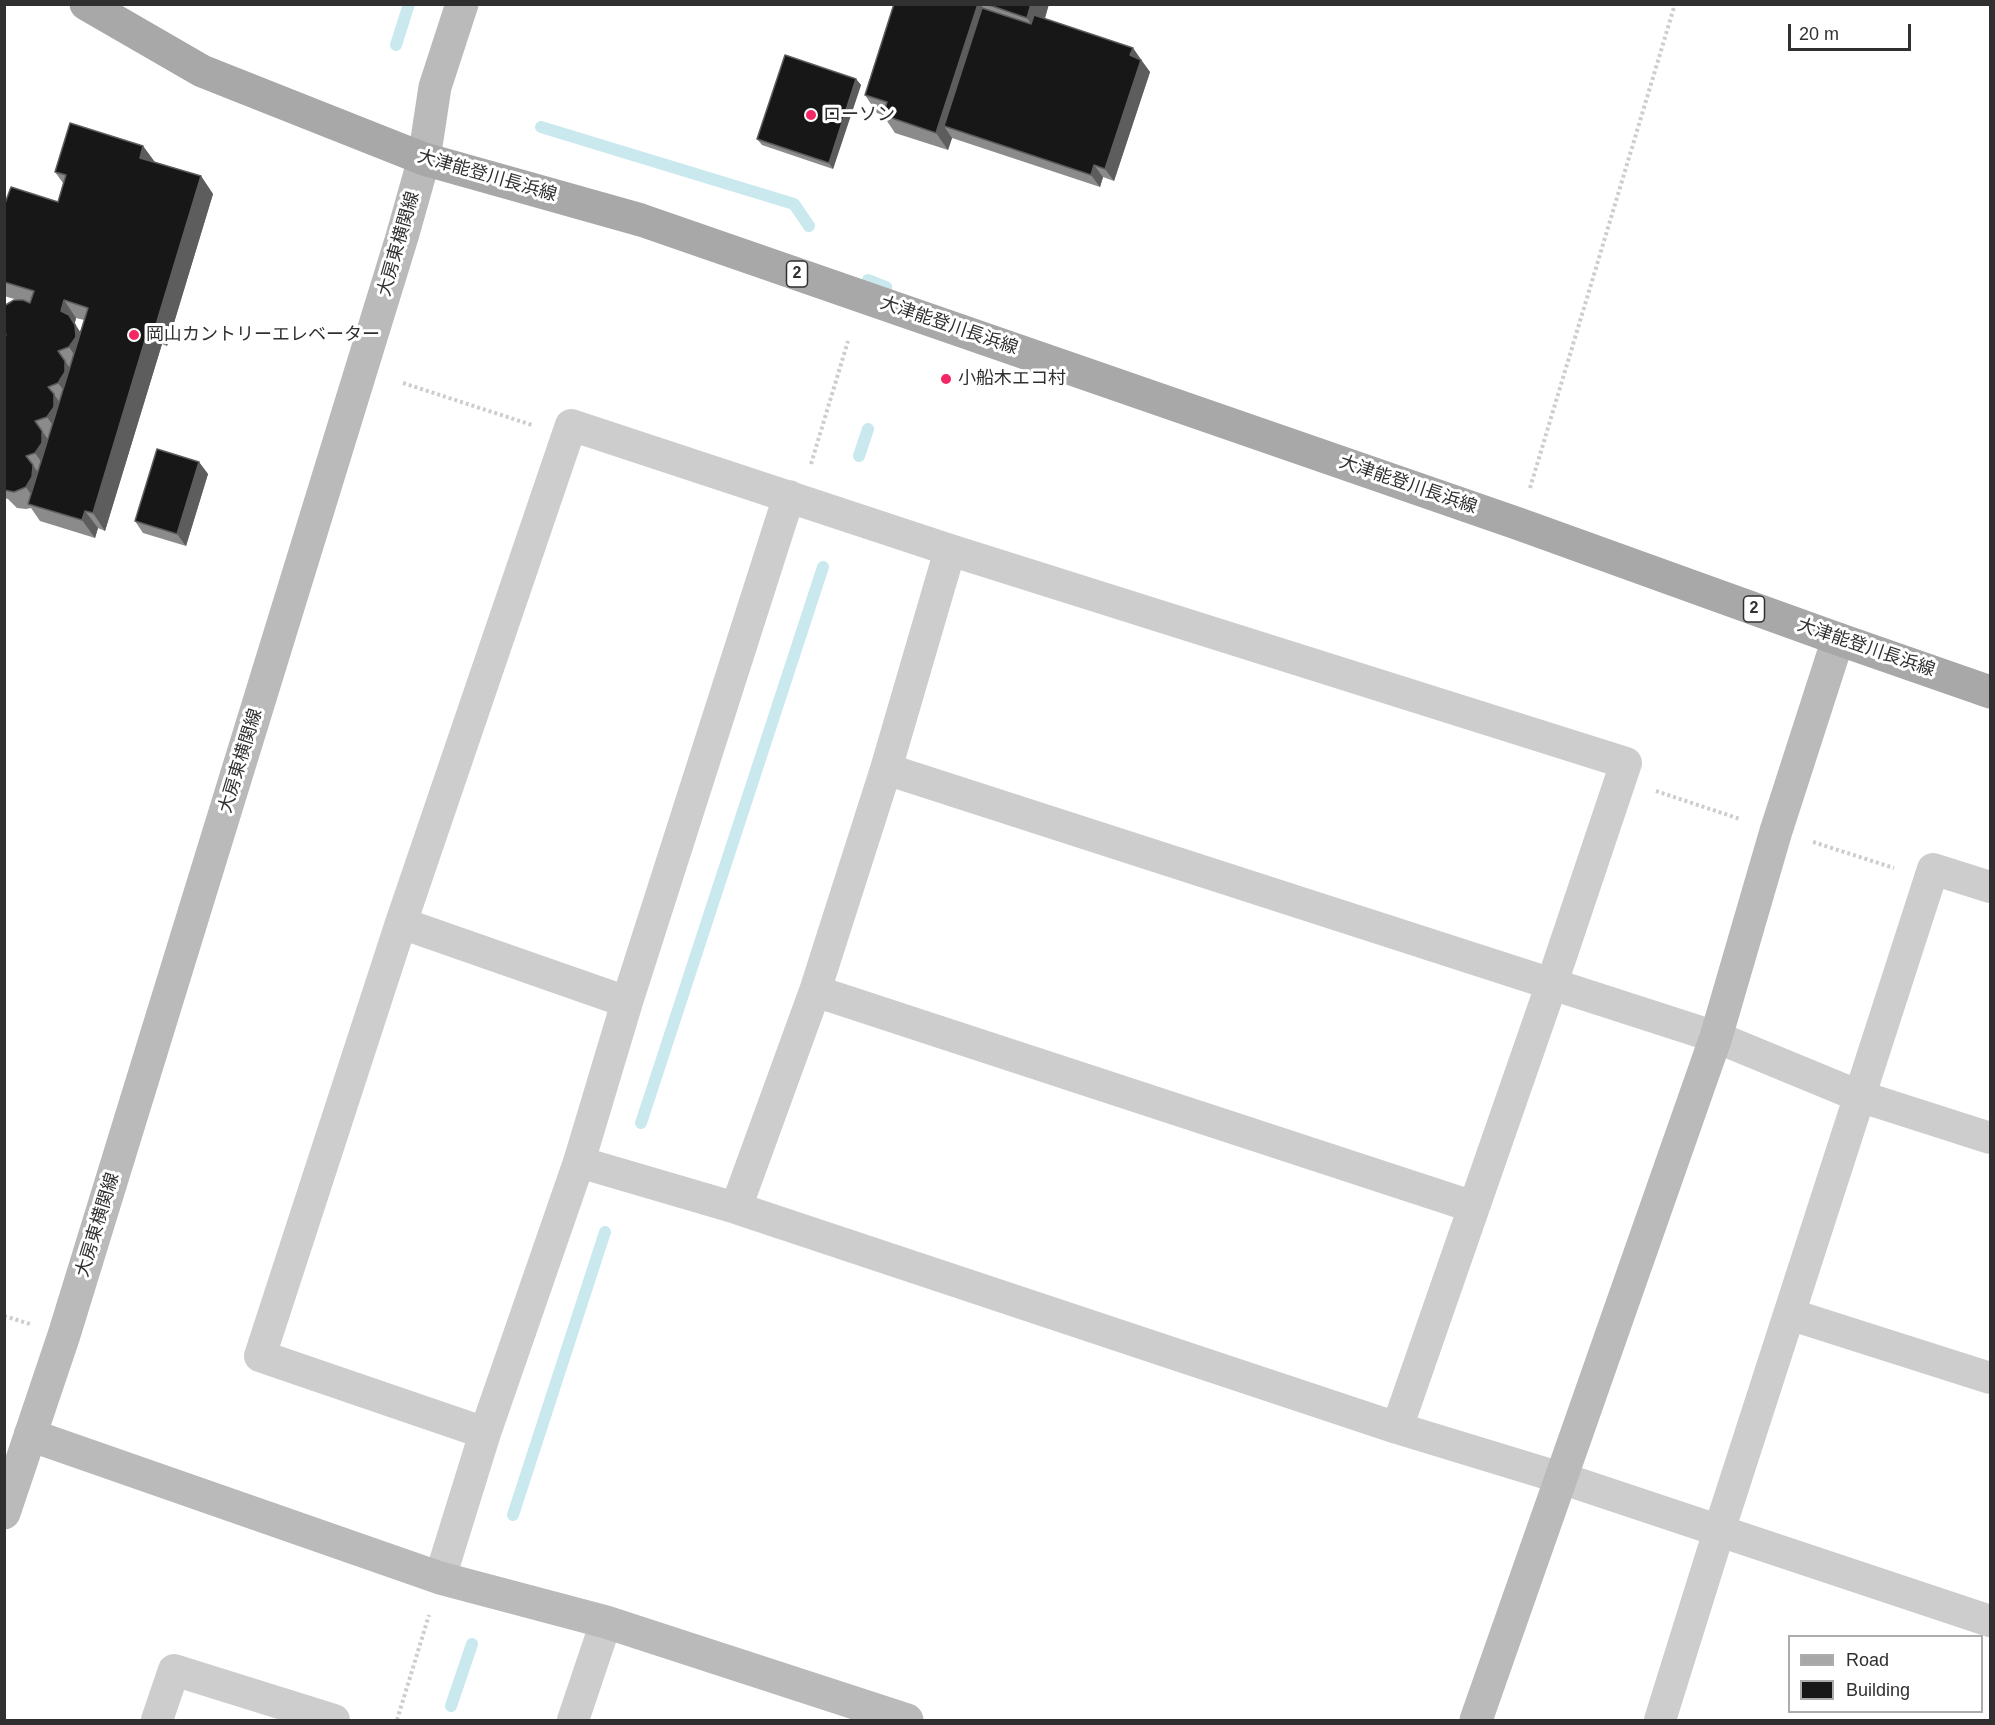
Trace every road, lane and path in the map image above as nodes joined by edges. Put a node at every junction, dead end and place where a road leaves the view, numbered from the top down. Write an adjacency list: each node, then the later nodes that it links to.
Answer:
1 (86, 4): 4 (main road, 大津能登川長浜線 / 2)
2 (462, 4): 4 (street, 大房東横関線)
3 (1675, 4): 9 (path)
4 (424, 159): 9 (main road, 大津能登川長浜線 / 2); 32 (street, 大房東横関線)
5 (848, 341): 8 (path)
6 (403, 383): 7 (path)
7 (567, 436): 8 (street); 18 (street)
8 (795, 497): 10 (street); 21 (street)
9 (1519, 524): 11 (main road, 大津能登川長浜線 / 2)
10 (950, 550): 13 (street); 14 (street)
11 (1838, 639): 12 (main road, 大津能登川長浜線 / 2); 15 (street)
12 (1990, 692)
13 (886, 770): 19 (street); 20 (street)
14 (1620, 779): 15 (path); 19 (street)
15 (1776, 831): 16 (path); 22 (street)
16 (1929, 879): 17 (street); 23 (street)
17 (1990, 887)
18 (401, 922): 21 (street); 31 (street)
19 (1552, 983): 22 (street); 26 (street)
20 (815, 991): 26 (street); 27 (street)
21 (627, 1002): 25 (street)
22 (1716, 1037): 23 (street); 33 (street)
23 (1859, 1096): 24 (street); 28 (street)
24 (1990, 1138)
25 (579, 1162): 27 (street); 31 (street)
26 (1474, 1207): 30 (street)
27 (736, 1208): 30 (street)
28 (1789, 1314): 29 (street); 35 (street)
29 (1990, 1378)
30 (1397, 1428): 33 (street)
31 (485, 1433): 36 (street)
32 (30, 1435): 34 (street, 大房東横関線); 36 (street)
33 (1561, 1478): 35 (street); 44 (street)
34 (4, 1513)
35 (1719, 1531): 37 (street); 45 (street)
36 (440, 1578): 38 (street); 41 (path)
37 (1990, 1621)
38 (606, 1622): 42 (street); 43 (street)
39 (157, 1720): 40 (street)
40 (334, 1720)
41 (397, 1720)
42 (573, 1720)
43 (907, 1720)
44 (1476, 1720)
45 (1660, 1720)

